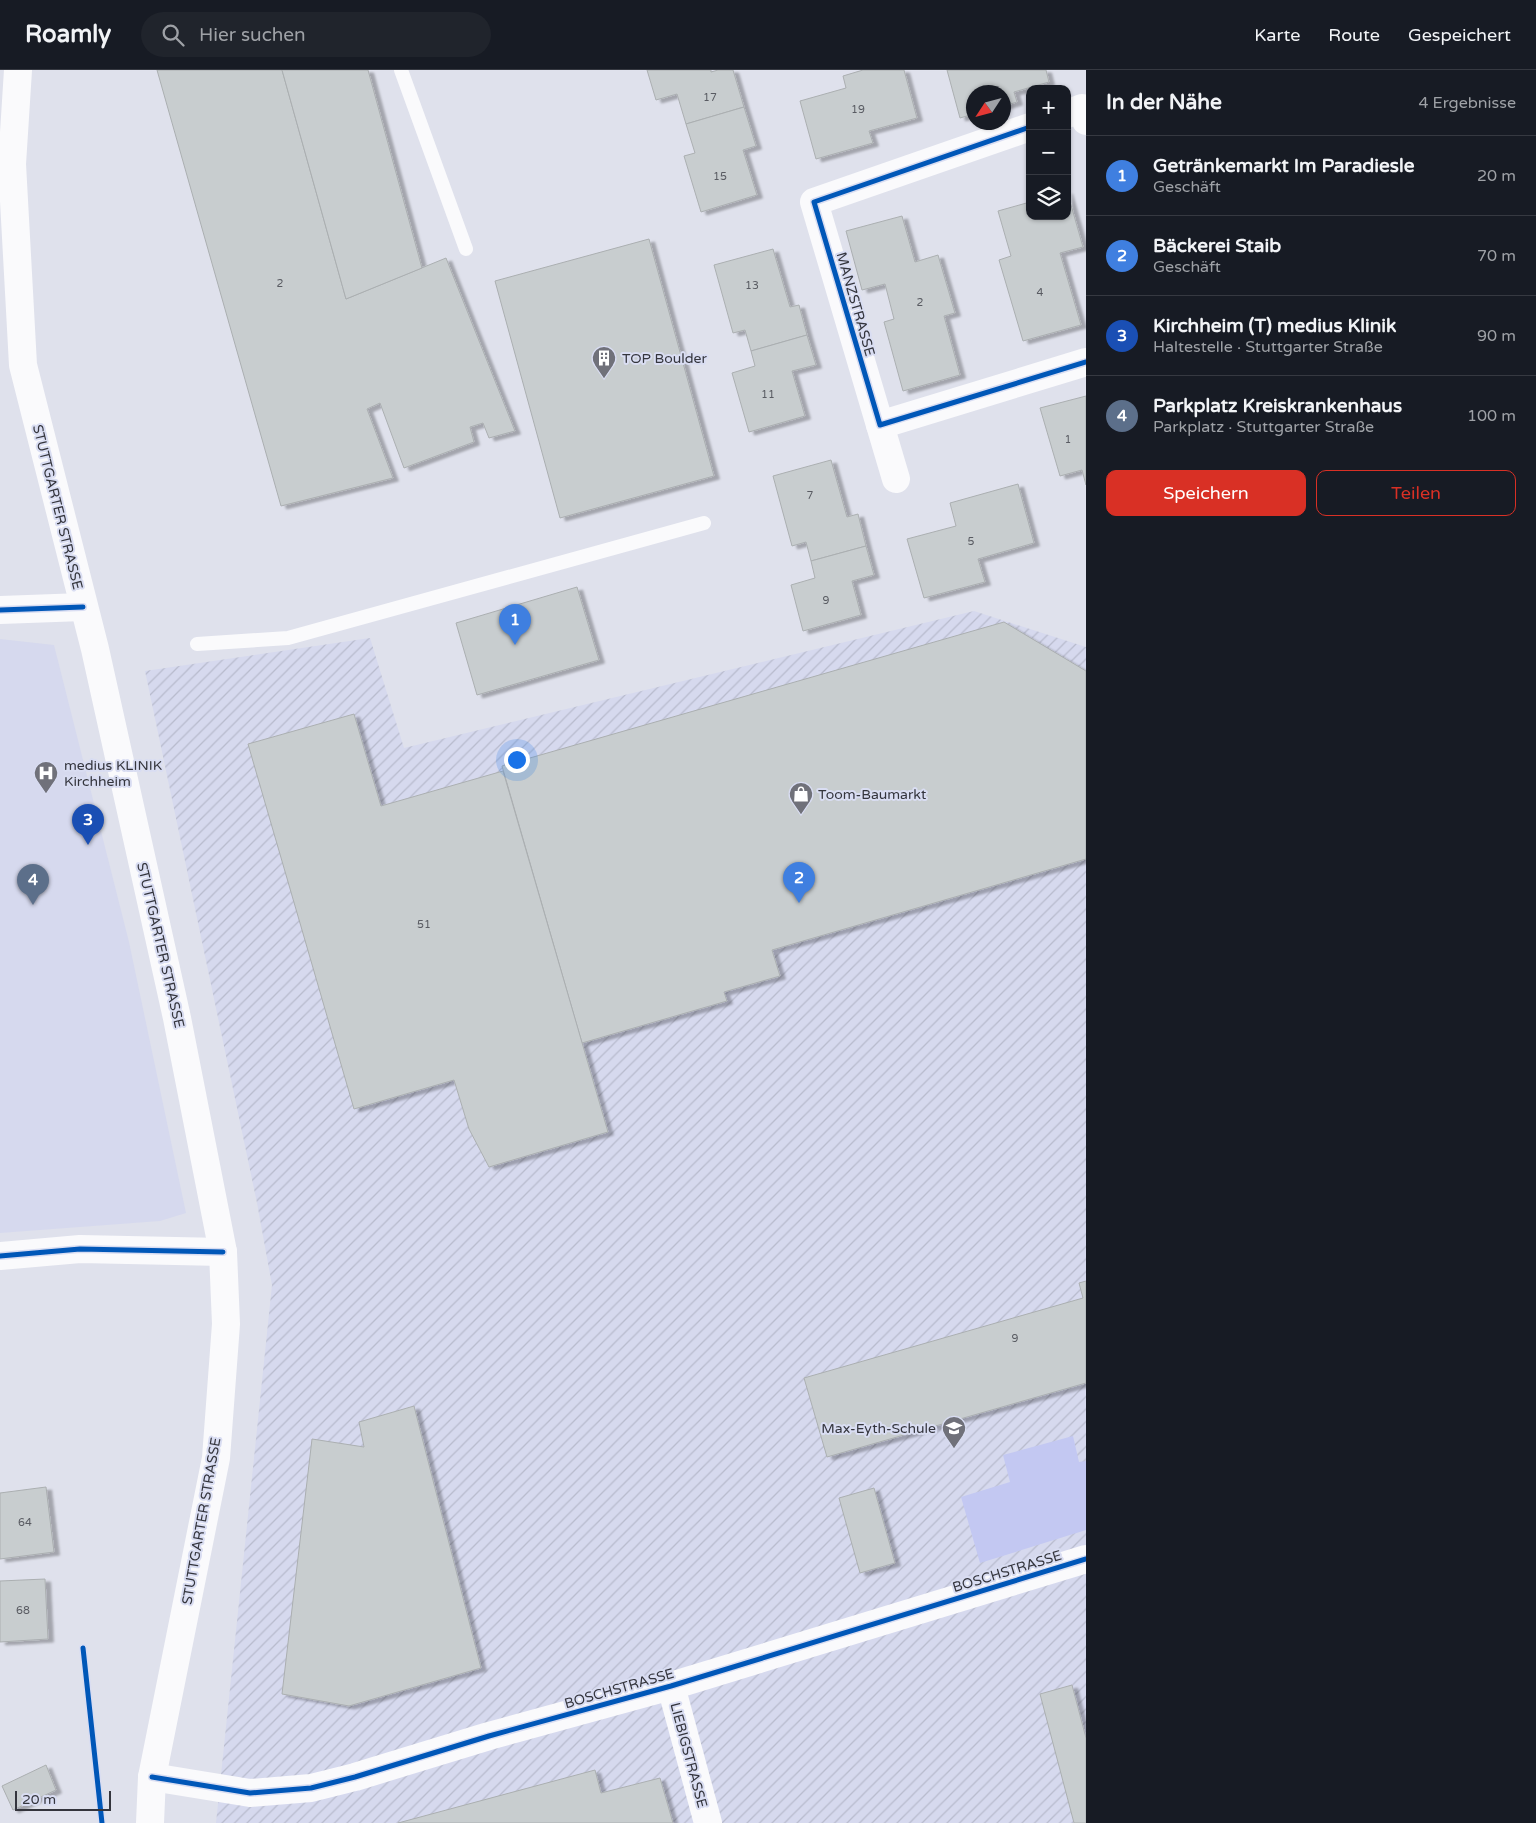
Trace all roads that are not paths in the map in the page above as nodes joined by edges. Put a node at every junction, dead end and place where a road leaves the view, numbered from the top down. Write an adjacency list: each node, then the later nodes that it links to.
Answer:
1 (18, 70): 11 (street, STUTTGARTER STRASSE)
2 (402, 70): 6 (lane)
3 (1071, 112): 4 (street)
4 (1086, 121)
5 (1026, 128): 8 (street, MANZSTRASSE)
6 (466, 249)
7 (1086, 362): 8 (street)
8 (880, 425): 9 (street, MANZSTRASSE)
9 (896, 479)
10 (704, 524): 13 (lane)
11 (83, 607): 12 (street); 14 (street, STUTTGARTER STRASSE)
12 (0, 610)
13 (197, 644)
14 (223, 1252): 15 (street); 18 (street, STUTTGARTER STRASSE)
15 (0, 1256)
16 (1086, 1559): 17 (street, BOSCHSTRASSE)
17 (671, 1686): 18 (street, BOSCHSTRASSE); 20 (street, LIEBIGSTRASSE)
18 (152, 1777): 19 (street, STUTTGARTER STRASSE)
19 (150, 1823)
20 (708, 1823)

